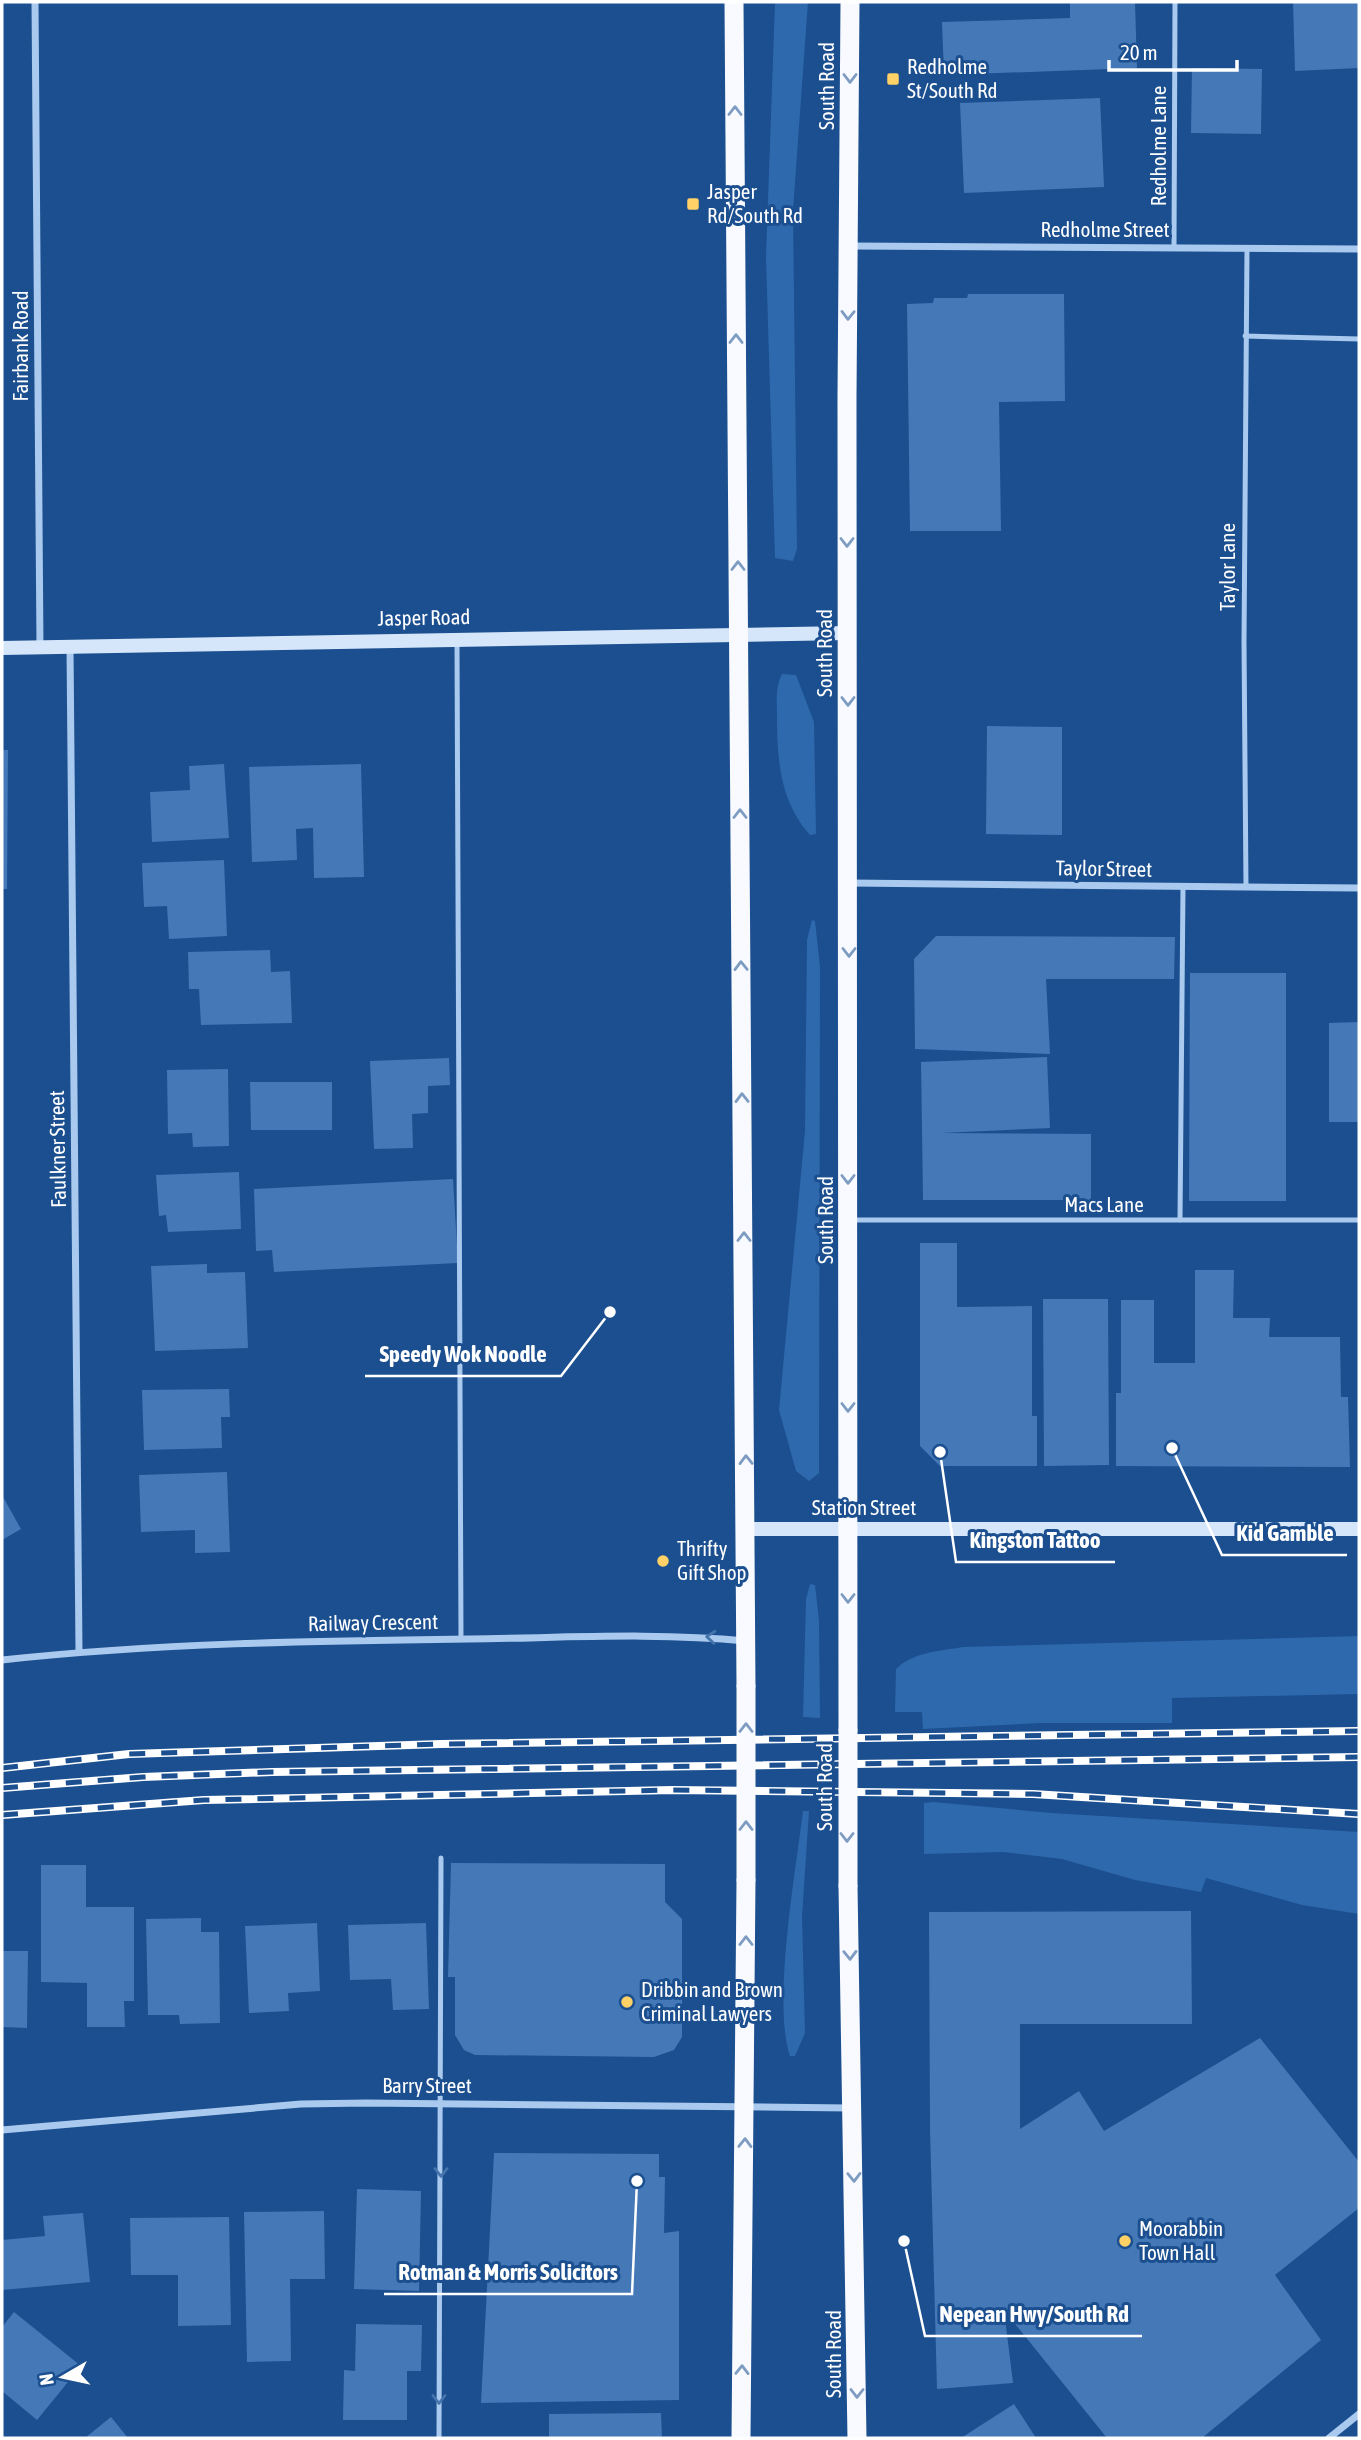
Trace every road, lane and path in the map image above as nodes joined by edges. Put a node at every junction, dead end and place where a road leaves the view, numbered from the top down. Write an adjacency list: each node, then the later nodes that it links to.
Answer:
1 (36, 2): 14 (street, Fairbank Road)
2 (734, 2): 12 (highway, one-way to 2)
3 (850, 2): 5 (highway, South Road, one-way to 5)
4 (1175, 2): 6 (lane, Redholme Lane)
5 (850, 246): 6 (street, Redholme Street); 11 (highway, South Road, one-way to 11)
6 (1174, 247): 7 (street, Redholme Street)
7 (1247, 248): 8 (street, Redholme Street); 9 (lane, Taylor Lane)
8 (1359, 248)
9 (1245, 336): 10 (lane); 19 (lane, Taylor Lane)
10 (1359, 339)
11 (848, 633): 12 (main road, Jasper Road); 17 (highway, South Road, one-way to 17)
12 (738, 635): 13 (main road, Jasper Road); 24 (highway, one-way to 12)
13 (456, 638): 15 (main road, Jasper Road); 27 (lane)
14 (40, 647): 15 (main road, Jasper Road); 16 (main road, Jasper Road)
15 (70, 647): 29 (street, Faulkner Street)
16 (2, 648)
17 (849, 883): 18 (street, Taylor Street); 21 (highway, South Road, one-way to 21)
18 (1183, 887): 19 (street, Taylor Street); 22 (lane)
19 (1246, 887): 20 (street, Taylor Street)
20 (1359, 888)
21 (848, 1220): 22 (lane, Macs Lane); 26 (highway, South Road, one-way to 26)
22 (1180, 1220): 23 (lane, Macs Lane)
23 (1359, 1220)
24 (746, 1529): 26 (main road, Station Street); 28 (highway)
25 (1359, 1529): 26 (main road, Station Street)
26 (848, 1530): 34 (highway, South Road, one-way to 34, bridge)
27 (461, 1639): 28 (street, Railway Crescent, one-way to 27); 29 (street, Railway Crescent)
28 (746, 1641): 33 (highway, one-way to 28, bridge)
29 (79, 1651): 30 (street, Railway Crescent)
30 (2, 1660)
31 (441, 1857): 32 (lane)
32 (441, 2104): 33 (street, Barry Street); 35 (street, Barry Street); 37 (lane, one-way to 37)
33 (745, 2107): 34 (street, Barry Street); 38 (highway, one-way to 33)
34 (852, 2108): 39 (highway, South Road, one-way to 39)
35 (2, 2130)
36 (1359, 2414): 40 (street)
37 (439, 2438)
38 (741, 2438)
39 (857, 2438)
40 (1329, 2438)

